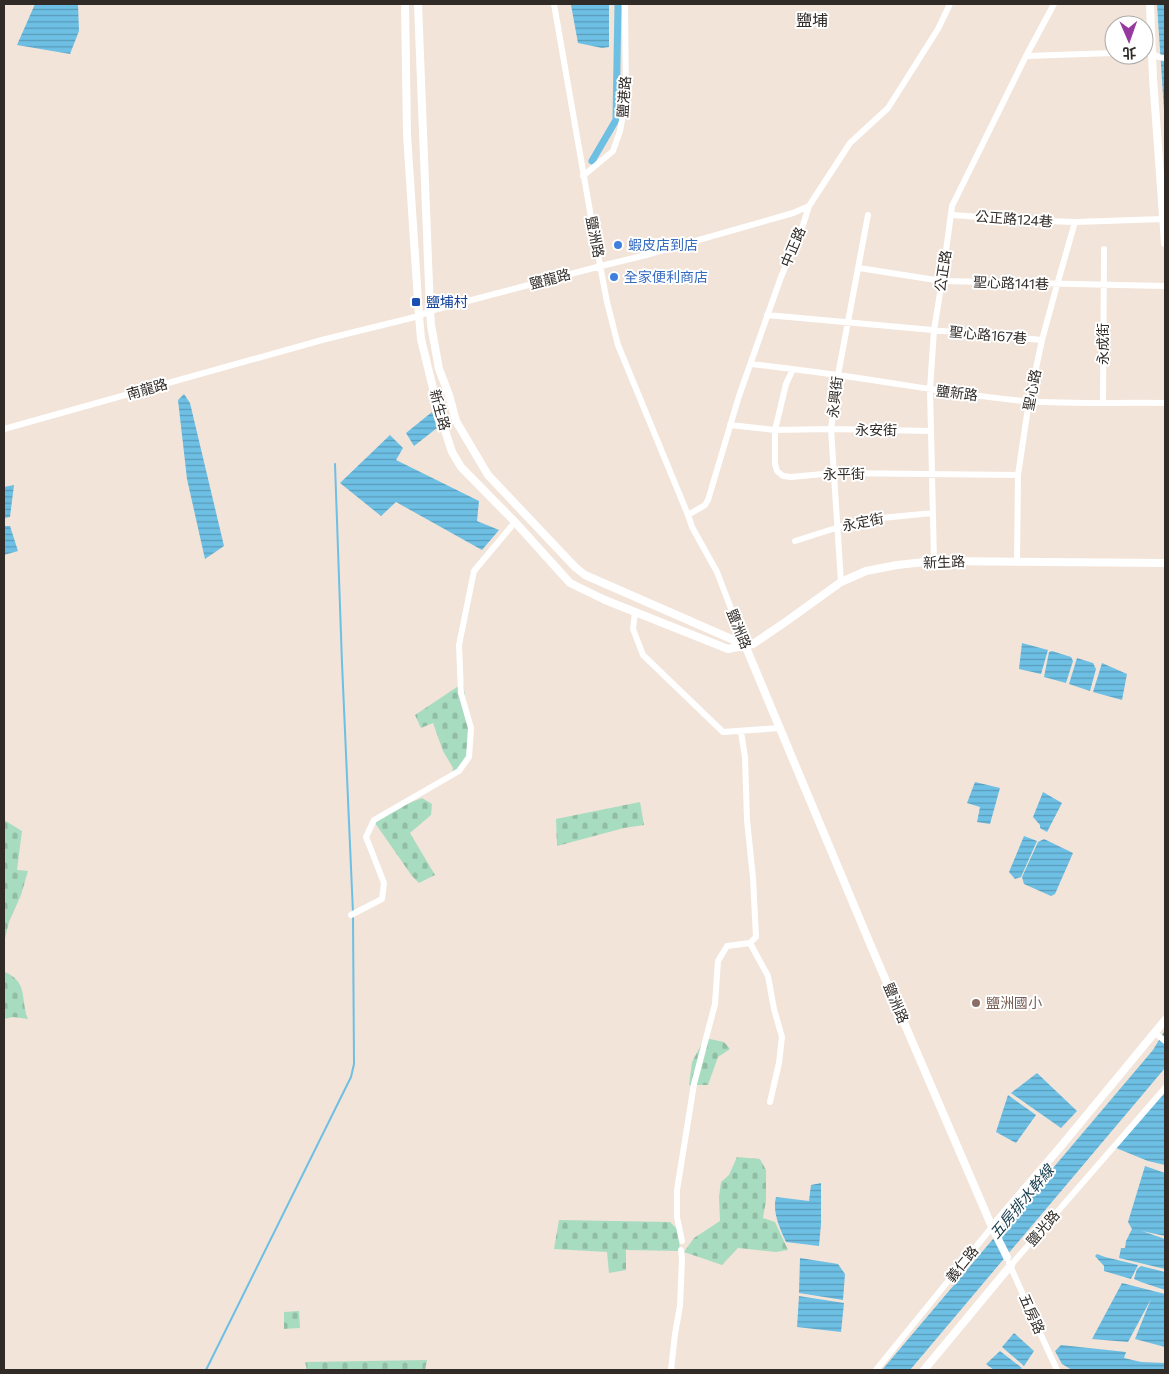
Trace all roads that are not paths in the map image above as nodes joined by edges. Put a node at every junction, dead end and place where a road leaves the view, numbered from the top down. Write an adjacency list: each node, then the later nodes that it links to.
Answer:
1 (405, 4): 26 (street, 新生路)
2 (418, 4): 24 (street, 新生路)
3 (554, 4): 10 (street, 鹽洲路)
4 (625, 4): 10 (street, 鹽港路)
5 (950, 4): 11 (street, 中正路)
6 (1054, 4): 8 (street, 公正路)
7 (1104, 53): 8 (street)
8 (1026, 56): 13 (street, 公正路)
9 (1149, 65): 14 (street)
10 (583, 176): 18 (street, 鹽洲路)
11 (808, 206): 18 (street, 鹽龍路); 25 (street, 中正路)
12 (868, 215): 19 (street, 永興街)
13 (952, 215): 15 (street, 公正路124巷); 20 (street, 公正路)
14 (1163, 219): 15 (street, 公正路124巷); 16 (street)
15 (1075, 222): 21 (street, 聖心路)
16 (1165, 243)
17 (1104, 249): 22 (street, 永成街)
18 (601, 266): 24 (street, 鹽龍路); 47 (street, 鹽洲路)
19 (858, 268): 20 (street, 聖心路141巷); 27 (street, 永興街)
20 (942, 281): 21 (street, 聖心路141巷); 28 (street, 公正路)
21 (1057, 284): 22 (street, 聖心路141巷); 29 (street, 聖心路)
22 (1103, 285): 23 (street, 聖心路141巷); 36 (street, 永成街)
23 (1165, 286)
24 (430, 311): 26 (street, 鹽龍路); 56 (street, 新生路)
25 (767, 315): 27 (street, 聖心路167巷); 31 (street, 中正路)
26 (419, 316): 30 (street, 鹽龍路); 48 (street, 新生路)
27 (848, 322): 28 (street, 聖心路167巷); 33 (street, 永興街)
28 (934, 330): 29 (street, 聖心路167巷); 34 (street, 公正路)
29 (1042, 340): 35 (street, 聖心路)
30 (290, 349): 39 (street, 南龍路)
31 (751, 364): 32 (street, 鹽新路); 38 (street, 中正路)
32 (793, 369): 33 (street, 鹽新路); 41 (street, 永平街)
33 (838, 375): 34 (street, 鹽新路); 40 (street, 永興街)
34 (930, 390): 35 (street, 鹽新路); 42 (street, 公正路)
35 (1029, 401): 36 (street, 鹽新路); 45 (street, 聖心路)
36 (1103, 402): 37 (street, 鹽新路)
37 (1165, 403)
38 (730, 424): 41 (street, 永安街); 47 (street, 中正路)
39 (4, 429)
40 (831, 429): 41 (street, 永安街); 42 (street, 永安街); 43 (street, 永興街)
41 (775, 430): 43 (street, 永平街)
42 (931, 431): 44 (street, 公正路)
43 (834, 473): 44 (street, 永平街); 49 (street, 永興街)
44 (932, 474): 45 (street, 永平街); 46 (street, 公正路)
45 (1018, 475): 52 (street, 聖心路)
46 (933, 514): 49 (street, 永定街); 51 (street, 公正路)
47 (688, 515): 56 (street, 鹽洲路)
48 (515, 522): 55 (street, 新生路); 59 (street)
49 (836, 527): 50 (street, 永定街); 54 (street, 永興街)
50 (795, 541)
51 (934, 561): 52 (street, 新生路); 54 (street, 新生路)
52 (1017, 562): 53 (street, 新生路)
53 (1165, 563)
54 (841, 582): 56 (street, 新生路)
55 (635, 612): 56 (street, 新生路); 58 (street)
56 (745, 644): 57 (street, 鹽洲路)
57 (780, 728): 58 (street); 66 (street, 鹽洲路)
58 (741, 732): 60 (street)
59 (351, 915)
60 (750, 943): 65 (street); 67 (street)
61 (1165, 1020): 62 (street, 義仁路)
62 (1157, 1035): 63 (street); 66 (street, 義仁路)
63 (1165, 1041)
64 (1165, 1088): 70 (street, 鹽光路)
65 (770, 1102)
66 (994, 1230): 69 (street, 鹽洲路); 72 (street, 義仁路)
67 (682, 1241)
68 (681, 1250): 71 (street)
69 (1007, 1257): 70 (street, 五房路)
70 (1011, 1265): 73 (street, 鹽光路); 74 (street, 五房路)
71 (671, 1370)
72 (876, 1370)
73 (924, 1370)
74 (1057, 1370)

